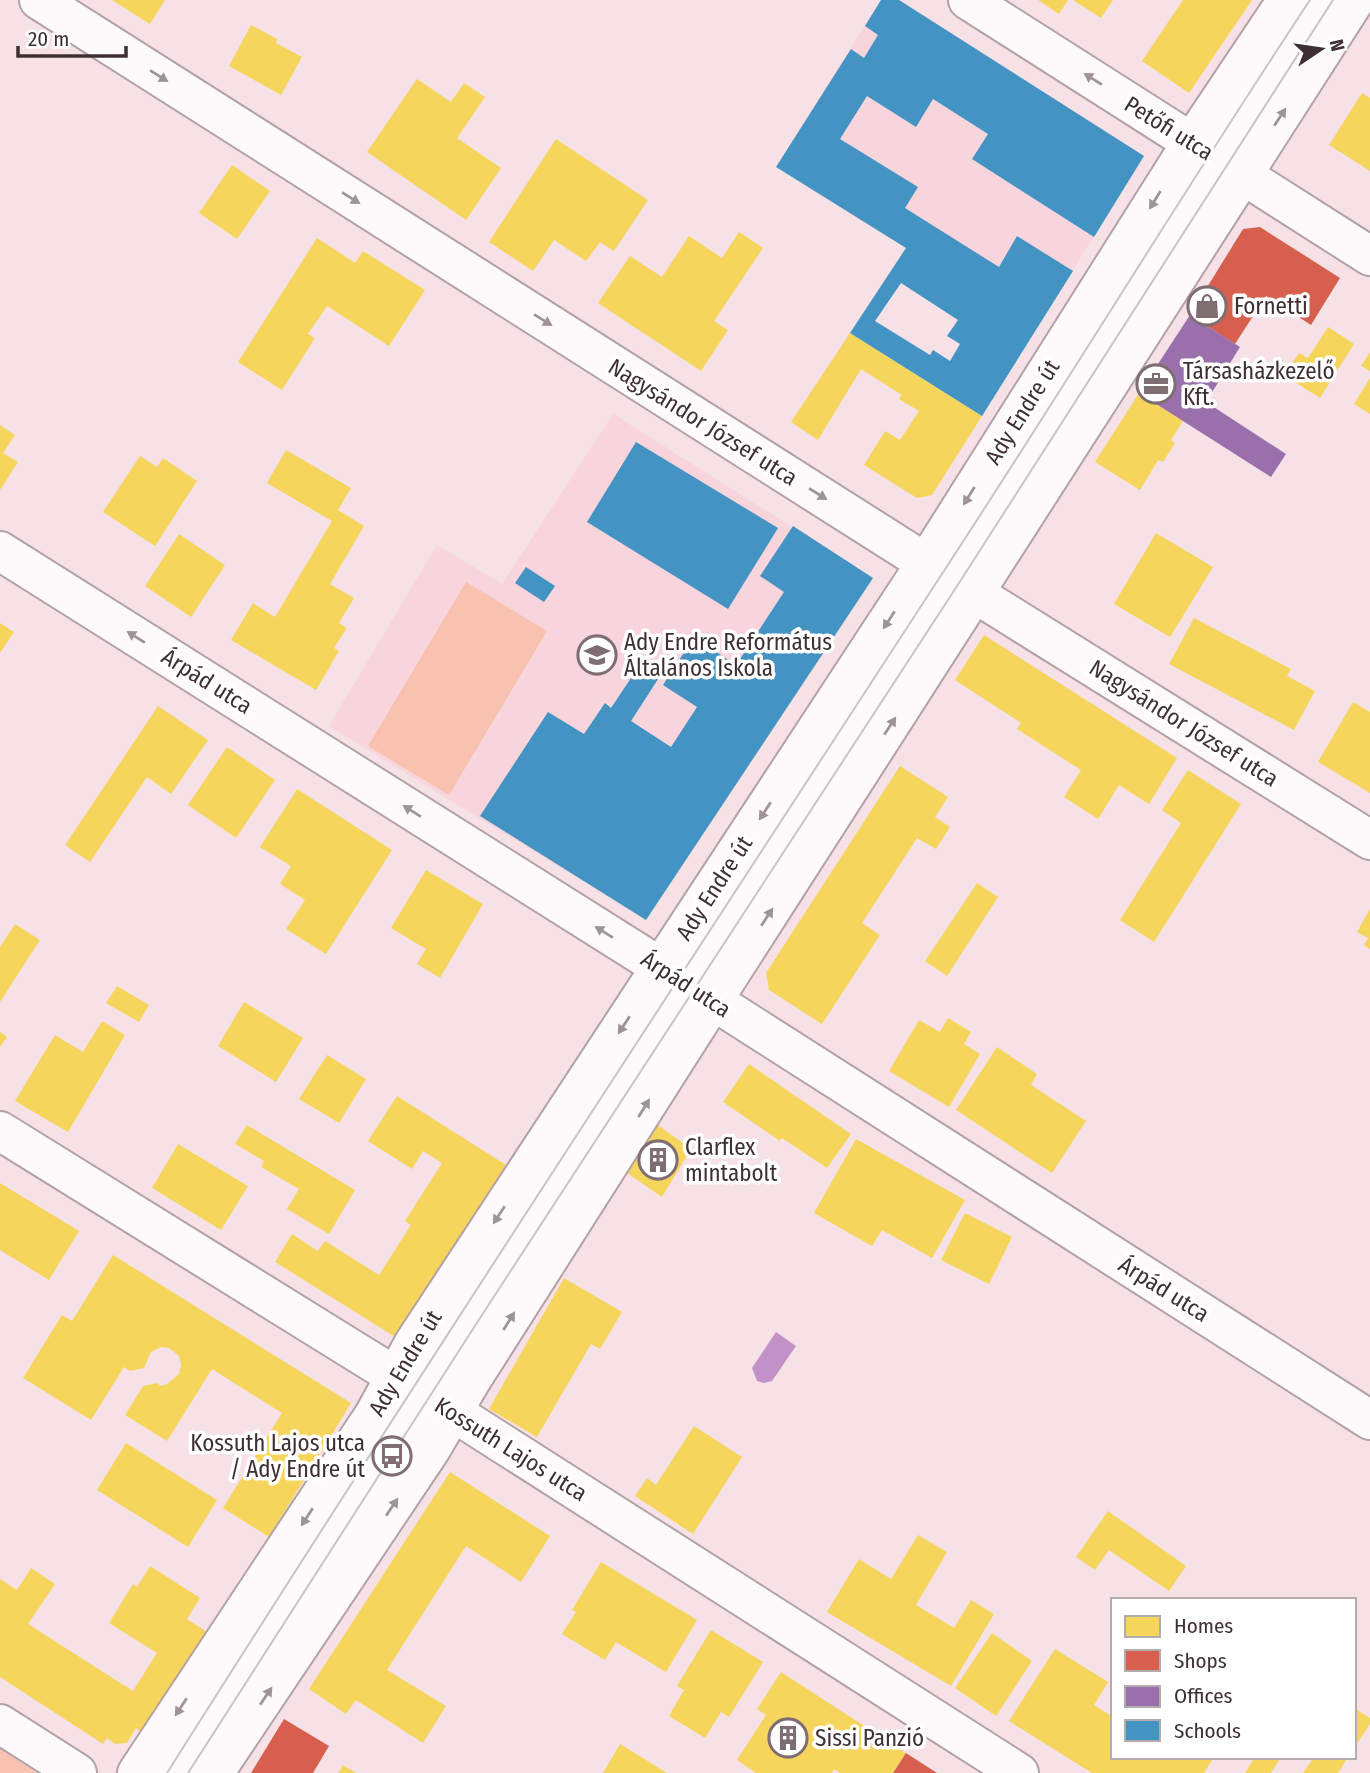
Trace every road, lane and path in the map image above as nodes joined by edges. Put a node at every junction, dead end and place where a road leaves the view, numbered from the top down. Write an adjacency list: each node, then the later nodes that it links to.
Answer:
1 (39, 0): 9 (street, Nagysándor József utca, one-way to 9)
2 (968, 0): 6 (street, Petőfi utca, one-way to 2)
3 (1287, 0): 6 (street, Ady Endre út)
4 (1321, 0): 6 (street)
5 (1355, 0): 6 (street, Ady Endre út, one-way to 5)
6 (1218, 158): 7 (street, Petőfi utca); 9 (street, Ady Endre út); 9 (street, Ady Endre út, one-way to 9)
7 (1370, 256)
8 (0, 551): 11 (street, Árpád utca, one-way to 8)
9 (951, 578): 10 (street, Nagysándor József utca); 11 (street, Ady Endre út); 11 (street, Ady Endre út, one-way to 11)
10 (1370, 840)
11 (687, 985): 13 (street, Ady Endre út, one-way to 11); 13 (street, Ady Endre út); 14 (street, Árpád utca)
12 (0, 1130): 13 (street, Kossuth Lajos utca)
13 (423, 1394): 17 (street, Ady Endre út, one-way to 17); 18 (street); 19 (street, Ady Endre út, one-way to 13); 20 (street, Kossuth Lajos utca)
14 (1370, 1420)
15 (0, 1724): 16 (street)
16 (77, 1773)
17 (137, 1773)
18 (177, 1773)
19 (214, 1773)
20 (1019, 1773)

